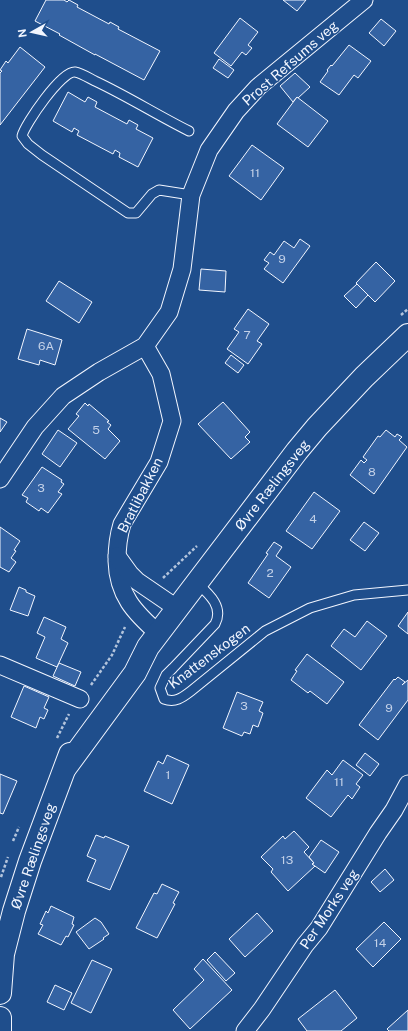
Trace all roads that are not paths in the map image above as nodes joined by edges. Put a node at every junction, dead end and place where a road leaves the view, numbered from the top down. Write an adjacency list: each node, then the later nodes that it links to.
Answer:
1 (364, 0): 3 (street, Prost Refsums veg)
2 (189, 131): 3 (lane)
3 (191, 195): 5 (street, Prost Refsums veg)
4 (408, 335): 8 (main road, Øvre Rælingsveg)
5 (145, 346): 6 (street, Prost Refsums veg); 7 (street, Bratlibakken)
6 (0, 478)
7 (117, 555): 10 (street); 11 (street, Bratlibakken)
8 (197, 583): 9 (lane, Knattenskogen); 10 (main road, Øvre Rælingsveg)
9 (408, 590)
10 (178, 609): 11 (main road, Øvre Rælingsveg)
11 (154, 641): 16 (main road, Øvre Rælingsveg)
12 (0, 665): 13 (street)
13 (80, 699)
14 (408, 784): 15 (street, Per Morks veg)
15 (401, 811): 19 (street, Per Morks veg)
16 (0, 993)
17 (0, 1018): 18 (main road)
18 (0, 1031)
19 (244, 1031)

